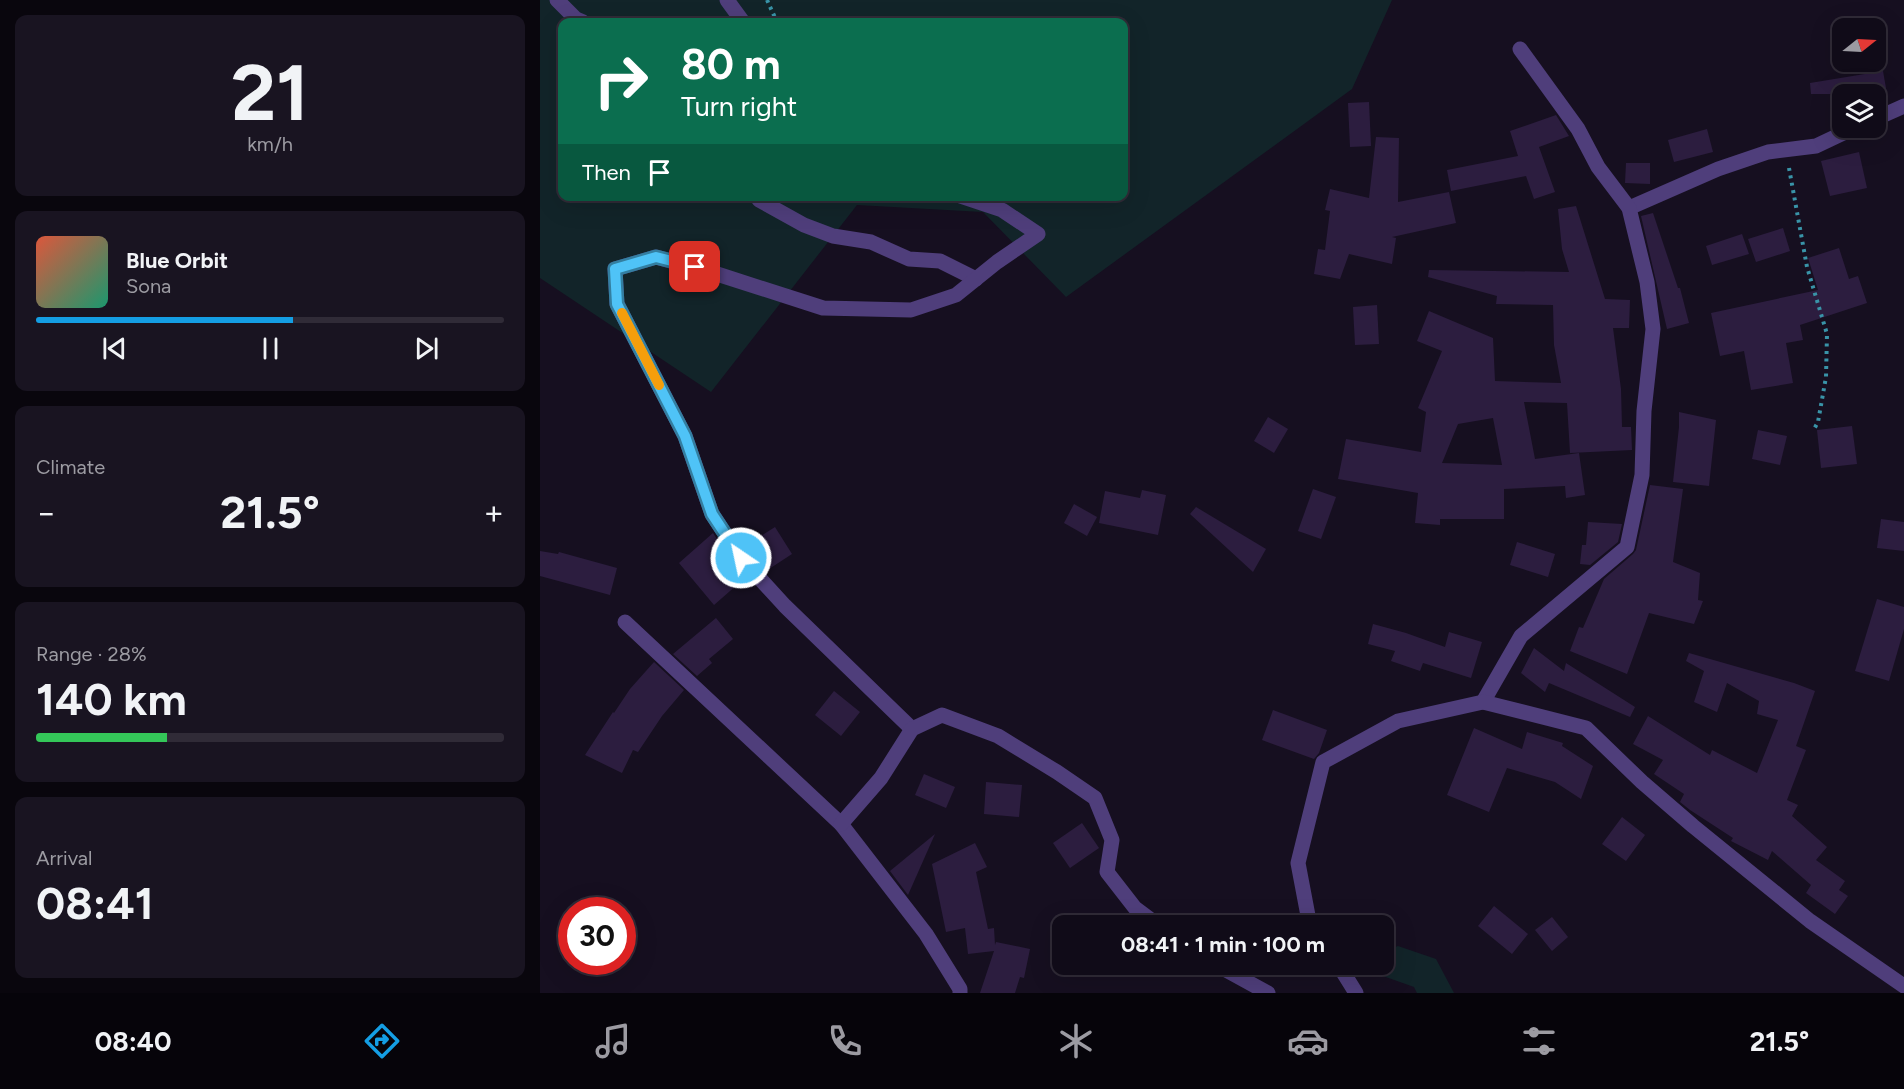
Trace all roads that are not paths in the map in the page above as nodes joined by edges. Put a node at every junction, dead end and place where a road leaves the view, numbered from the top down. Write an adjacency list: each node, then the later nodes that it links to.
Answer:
1 (557, 0): 3 (street)
2 (727, 0): 4 (street)
3 (575, 18)
4 (740, 18)
5 (1520, 49): 11 (street)
6 (1904, 106): 7 (street)
7 (1886, 114)
8 (1833, 138): 11 (street)
9 (761, 201): 12 (street)
10 (975, 201): 12 (street)
11 (1629, 208): 14 (street)
12 (976, 279): 15 (street)
13 (625, 622): 16 (street)
14 (1484, 702): 18 (street); 21 (street)
15 (912, 729): 16 (street); 17 (street)
16 (842, 824): 22 (street)
17 (1144, 915)
18 (1308, 915)
19 (1235, 975): 23 (street)
20 (1345, 975): 24 (street)
21 (1904, 986)
22 (960, 993)
23 (1268, 993)
24 (1356, 993)

